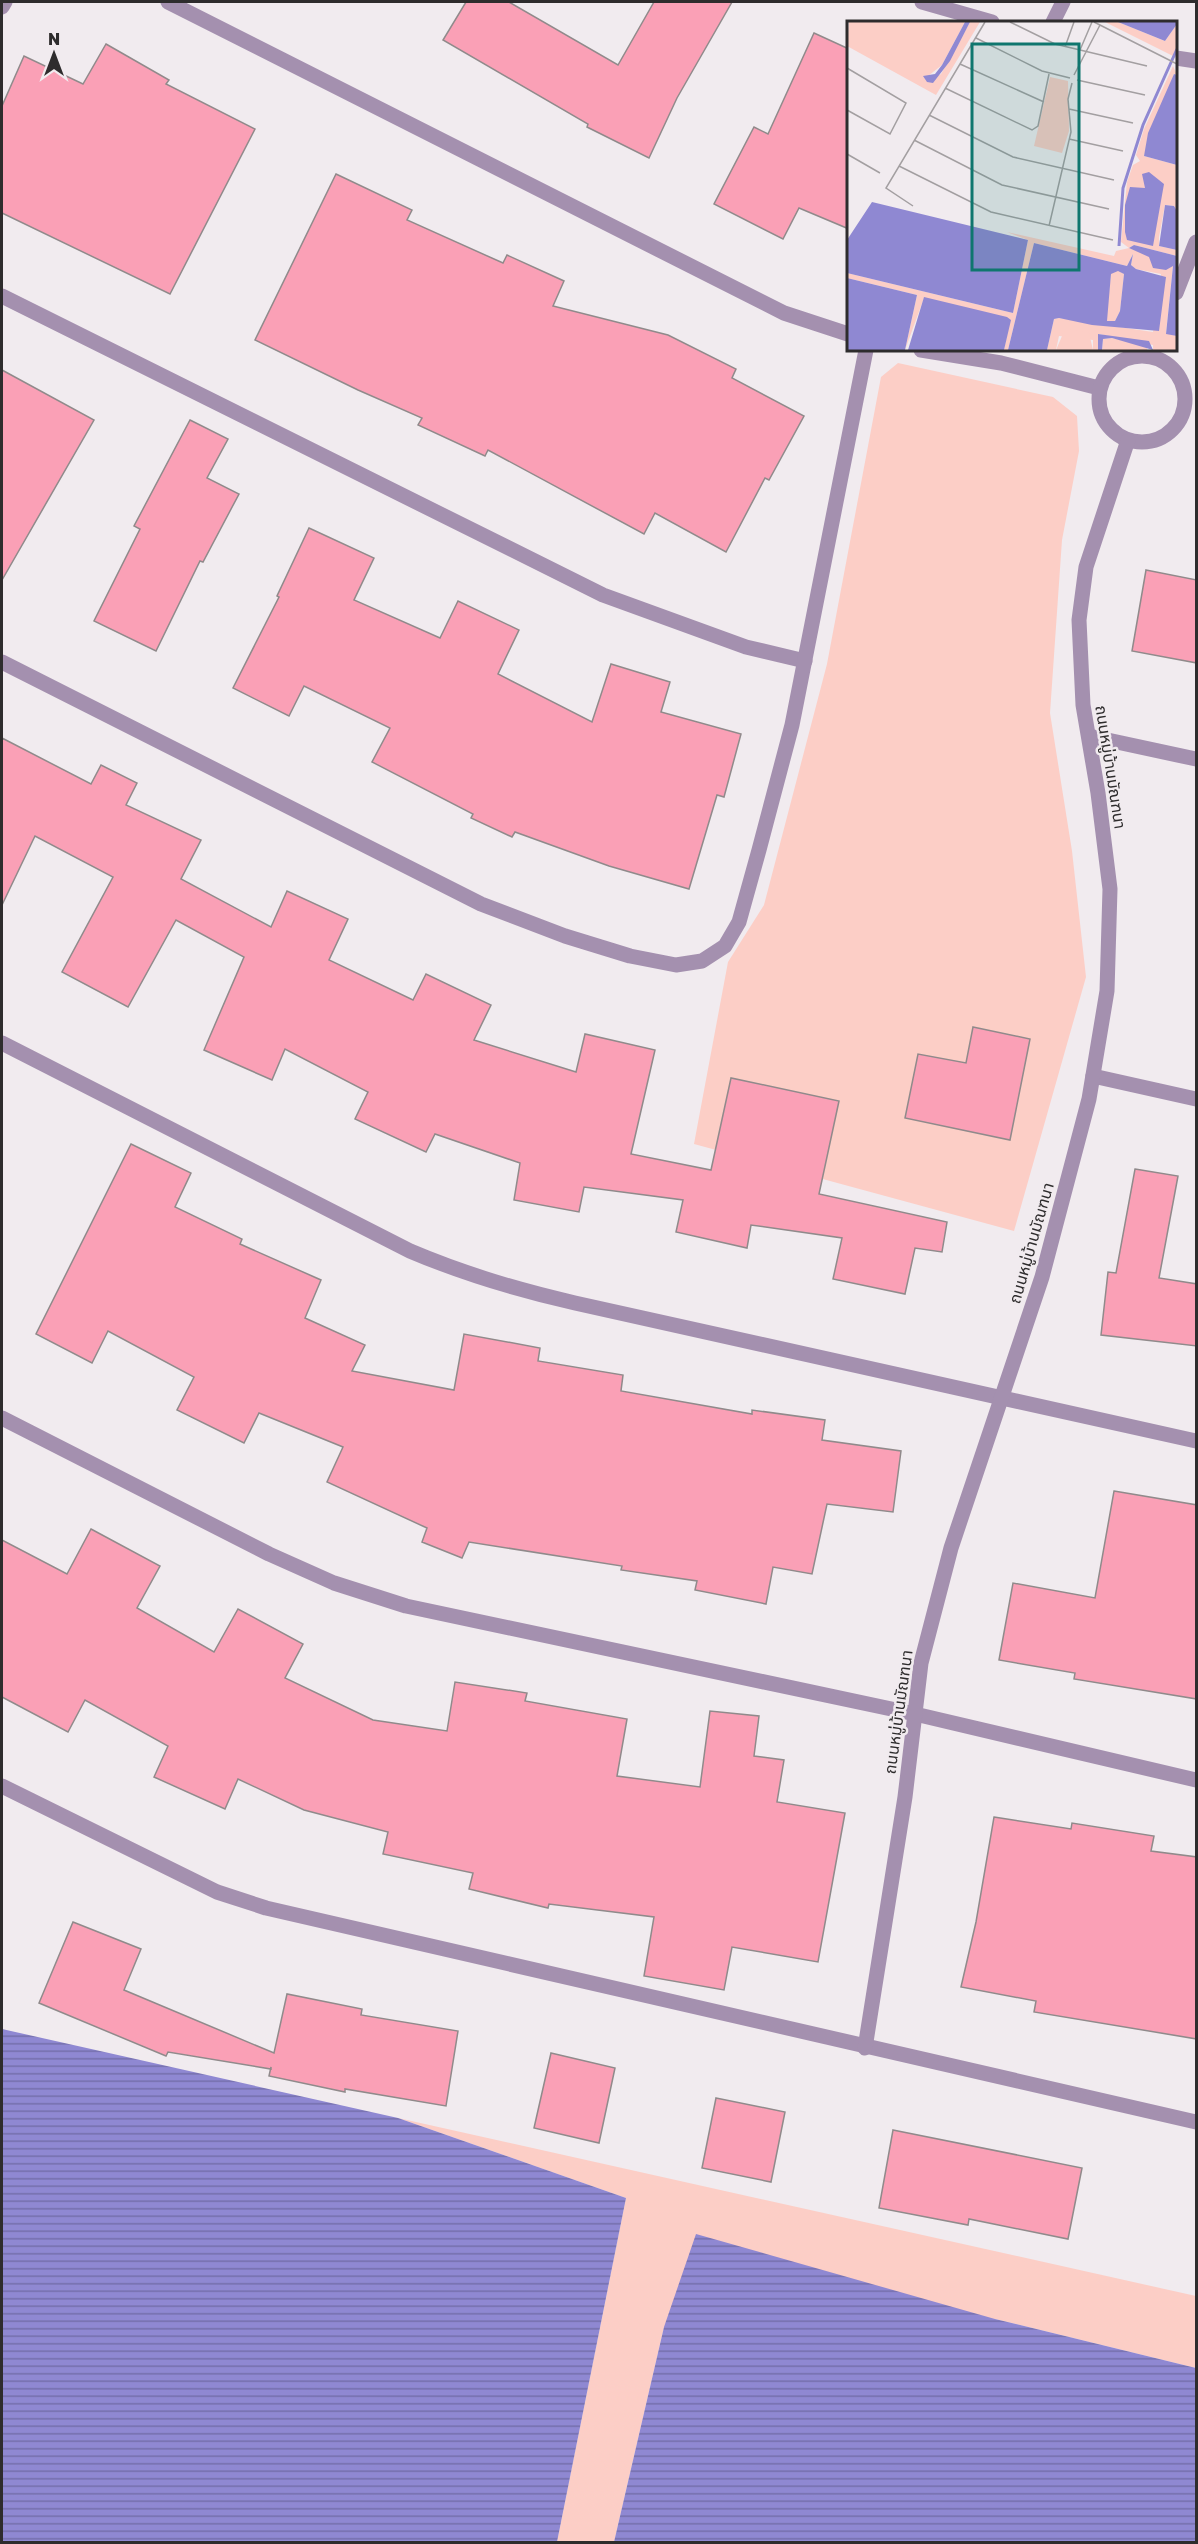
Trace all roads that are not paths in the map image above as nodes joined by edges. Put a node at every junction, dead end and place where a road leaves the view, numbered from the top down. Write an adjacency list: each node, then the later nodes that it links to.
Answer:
1 (5, 2): 5 (street)
2 (168, 2): 13 (street)
3 (922, 2): 6 (street)
4 (1063, 2): 7 (street)
5 (2, 7)
6 (988, 21)
7 (1054, 21)
8 (1177, 58): 9 (street)
9 (1197, 61)
10 (1197, 242): 11 (street)
11 (1177, 291)
12 (2, 296): 20 (street)
13 (847, 333)
14 (866, 351): 20 (street)
15 (927, 351): 17 (street)
16 (1150, 354): 17 (street); 18 (street)
17 (1099, 388): 19 (street)
18 (1190, 412): 19 (street)
19 (1128, 440): 22 (street, ถนนหมู่บ้านมัณฑนา)
20 (805, 661): 21 (street)
21 (2, 662)
22 (1089, 736): 23 (street); 25 (street, ถนนหมู่บ้านมัณฑนา)
23 (1197, 759)
24 (2, 1043): 27 (street)
25 (1093, 1076): 26 (street); 27 (street, ถนนหมู่บ้านมัณฑนา)
26 (1197, 1099)
27 (1001, 1398): 29 (street); 30 (street, ถนนหมู่บ้านมัณฑนา)
28 (2, 1418): 30 (street)
29 (1197, 1440)
30 (915, 1714): 31 (street); 33 (street, ถนนหมู่บ้านมัณฑนา)
31 (1197, 1780)
32 (2, 1786): 33 (street)
33 (865, 2048): 34 (street)
34 (1197, 2122)

